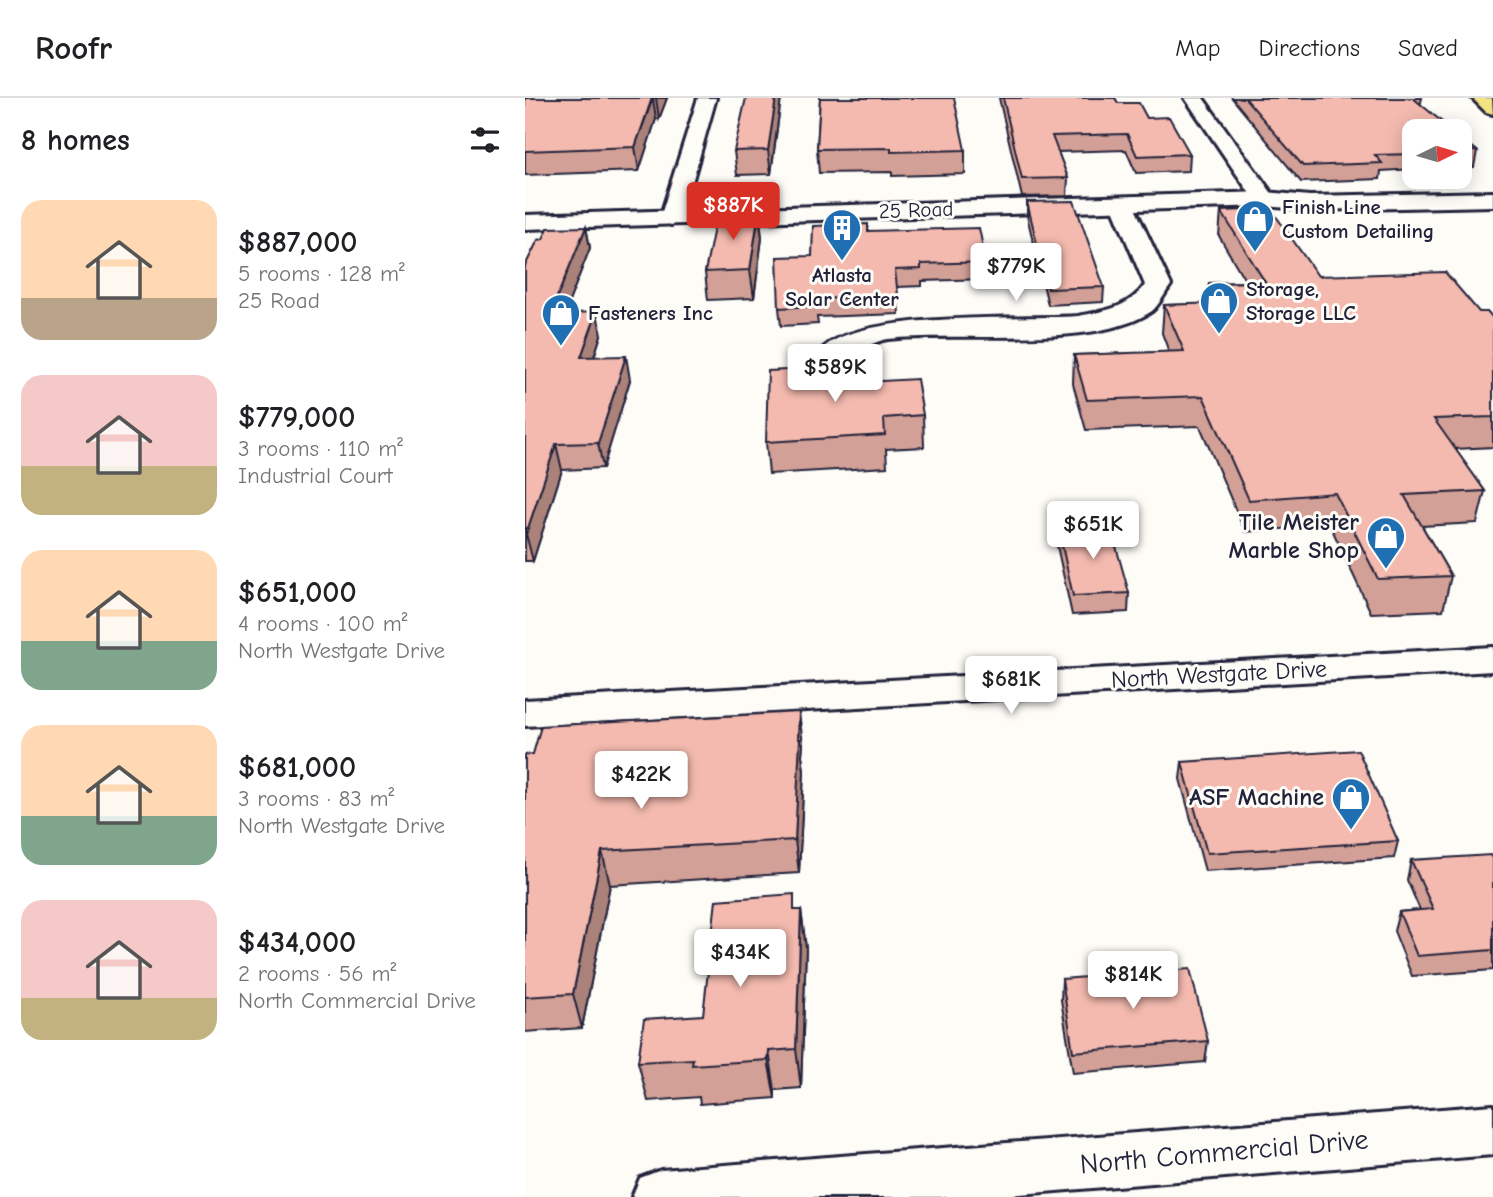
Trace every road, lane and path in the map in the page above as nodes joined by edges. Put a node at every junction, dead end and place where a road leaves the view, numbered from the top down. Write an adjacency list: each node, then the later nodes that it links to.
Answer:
1 (707, 98): 9 (street)
2 (1194, 98): 6 (street)
3 (1481, 98): 4 (main road)
4 (1493, 108)
5 (1493, 188): 6 (street, 25 Road)
6 (1265, 199): 7 (street, 25 Road); 8 (street, 25 Road)
7 (1493, 199)
8 (1122, 204): 9 (street, 25 Road); 11 (street)
9 (671, 218): 10 (street, 25 Road)
10 (525, 222)
11 (833, 353)
12 (1493, 659): 13 (street, North Westgate Drive)
13 (525, 713)
14 (1493, 1130): 15 (street, North Commercial Drive)
15 (661, 1197)

